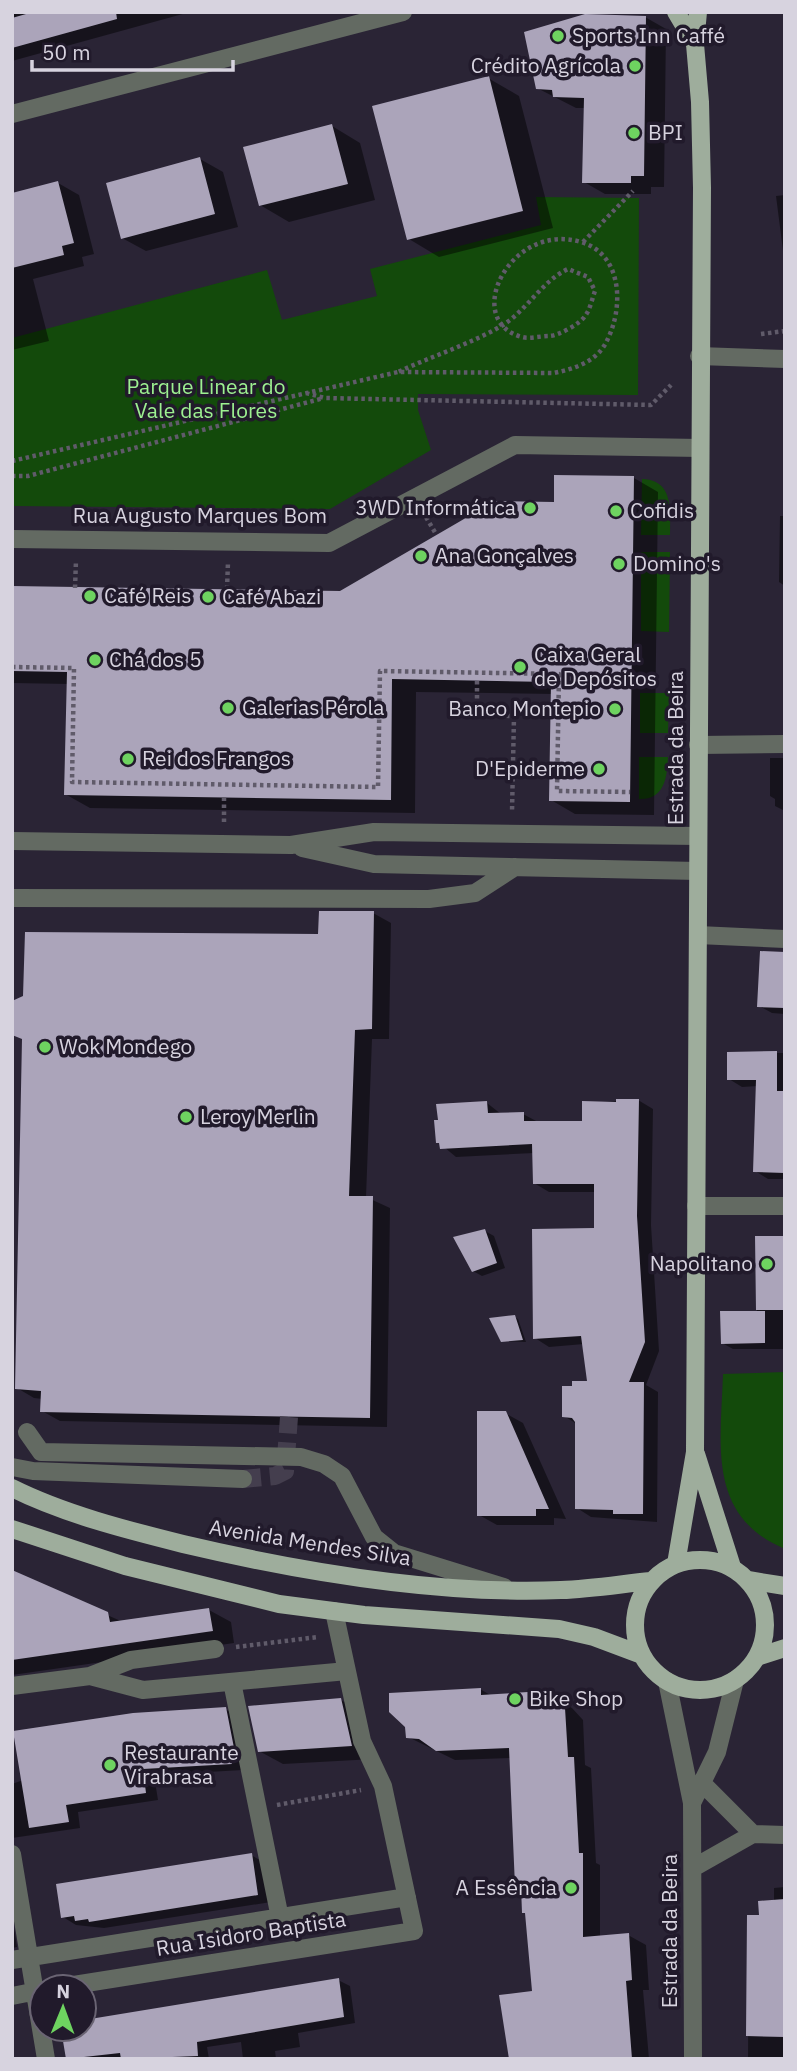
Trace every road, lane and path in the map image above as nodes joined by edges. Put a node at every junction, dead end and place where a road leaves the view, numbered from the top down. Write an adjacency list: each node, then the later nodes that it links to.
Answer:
1 (403, 12): 5 (street)
2 (676, 12): 4 (main road, Estrada da Beira)
3 (698, 12): 4 (main road, Estrada da Beira)
4 (695, 44): 9 (main road, Estrada da Beira)
5 (12, 114)
6 (633, 191): 7 (path)
7 (583, 242): 8 (path); 11 (path)
8 (503, 325): 8 (path); 11 (path)
9 (699, 356): 10 (street); 15 (main road, Estrada da Beira)
10 (785, 359)
11 (398, 372): 13 (path)
12 (671, 384): 14 (path)
13 (301, 392): 14 (path); 16 (path)
14 (325, 398): 17 (path)
15 (700, 448): 18 (street, Rua Augusto Marques Bom); 22 (main road, Estrada da Beira)
16 (12, 461)
17 (12, 477)
18 (12, 539)
19 (12, 667): 23 (path)
20 (477, 681): 24 (path)
21 (785, 744): 22 (street)
22 (698, 745): 25 (main road, Estrada da Beira)
23 (630, 792)
24 (512, 834): 25 (street); 27 (street)
25 (698, 836): 29 (main road, Estrada da Beira)
26 (14, 841): 27 (street)
27 (291, 845): 28 (street)
28 (515, 867): 29 (street); 30 (street)
29 (698, 871): 31 (main road, Estrada da Beira)
30 (12, 898)
31 (698, 935): 32 (street); 33 (main road, Estrada da Beira)
32 (785, 939)
33 (696, 1206): 34 (street); 36 (main road, Estrada da Beira)
34 (785, 1206)
35 (27, 1432): 46 (street)
36 (695, 1451): 41 (main road, Estrada da Beira); 42 (main road, Estrada da Beira)
37 (12, 1467): 38 (street)
38 (243, 1479)
39 (12, 1488): 46 (main road, Avenida Mendes Silva)
40 (12, 1529): 47 (main road)
41 (676, 1564): 42 (main road); 44 (main road)
42 (732, 1567): 43 (main road)
43 (748, 1580): 45 (main road); 53 (main road)
44 (651, 1581): 46 (main road, Avenida Mendes Silva); 52 (main road)
45 (785, 1586)
46 (511, 1589)
47 (334, 1611): 48 (street, Rua Isidoro Baptista); 52 (main road)
48 (339, 1634): 49 (path); 54 (street, Rua Isidoro Baptista)
49 (260, 1644)
50 (785, 1648): 53 (main road)
51 (215, 1649): 55 (street)
52 (642, 1655): 57 (main road)
53 (757, 1657): 56 (main road)
54 (347, 1671): 58 (street); 68 (street, Rua Isidoro Baptista)
55 (90, 1676): 58 (street); 59 (street)
56 (735, 1679): 57 (main road); 60 (street)
57 (667, 1681): 63 (street, Estrada da Beira)
58 (232, 1682): 69 (street)
59 (12, 1686)
60 (702, 1783): 63 (street); 64 (street)
61 (344, 1793): 62 (path)
62 (301, 1800)
63 (692, 1803): 67 (street, Estrada da Beira)
64 (753, 1834): 65 (street); 67 (street)
65 (785, 1835)
66 (12, 1854): 70 (street)
67 (693, 1868): 72 (street, Estrada da Beira)
68 (407, 1897): 69 (street, Rua Isidoro Baptista); 71 (street, Rua Isidoro Baptista)
69 (280, 1918): 70 (street, Rua Isidoro Baptista)
70 (21, 1958)
71 (98, 1981)
72 (693, 2059)

